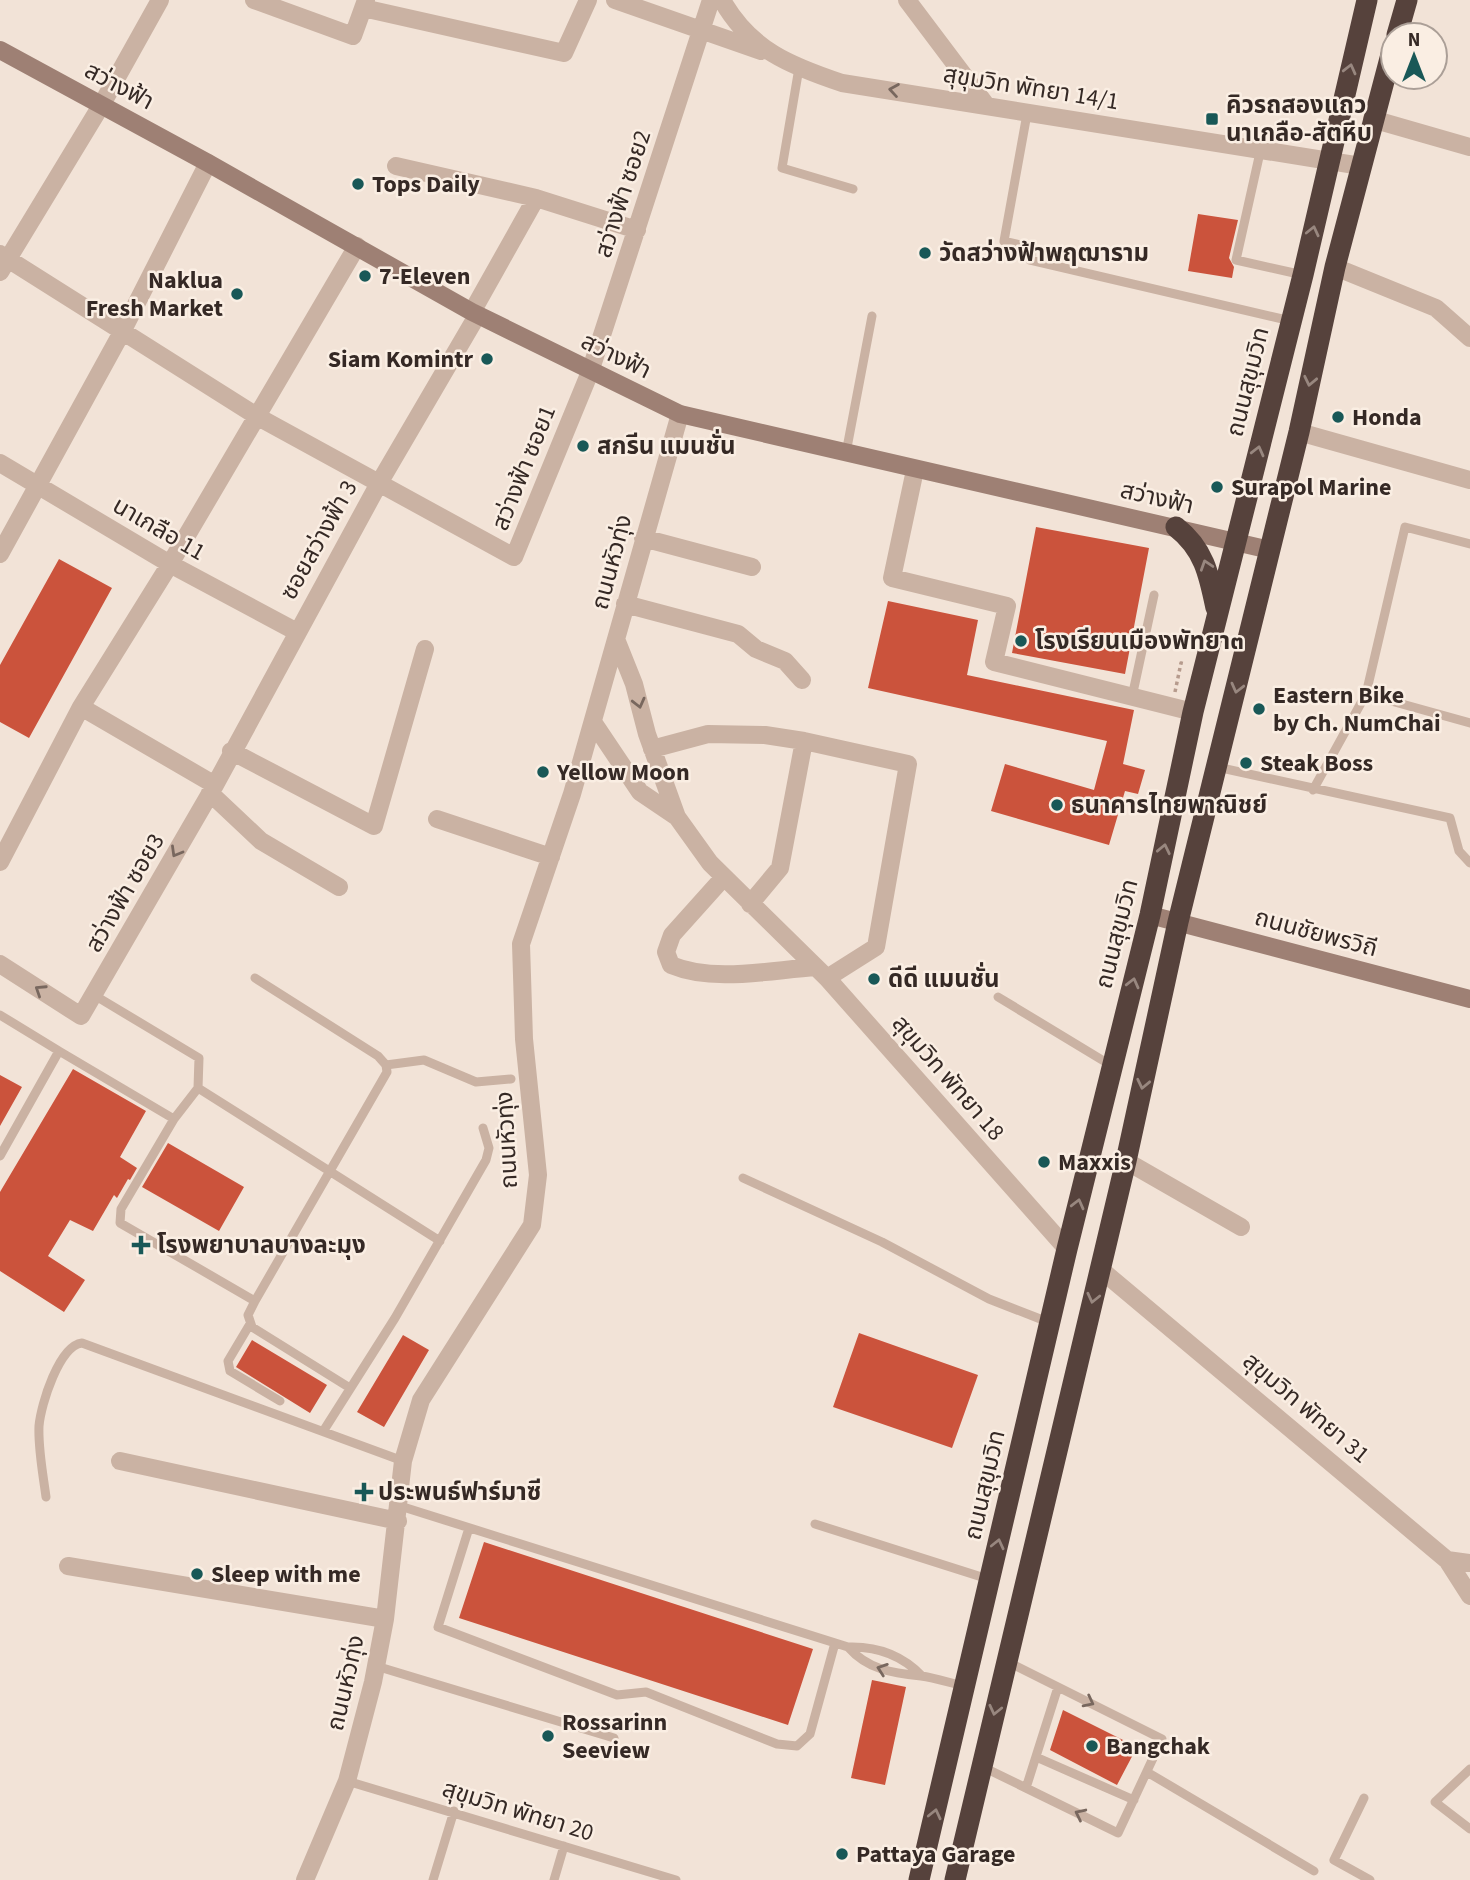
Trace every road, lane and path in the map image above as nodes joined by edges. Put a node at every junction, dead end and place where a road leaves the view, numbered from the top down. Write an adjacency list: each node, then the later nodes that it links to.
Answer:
1 (254, 0): 10 (street)
2 (588, 0): 10 (street)
3 (615, 0): 12 (street)
4 (711, 0): 12 (street, สว่างฟ้า ซอย2)
5 (722, 0): 14 (street, สุขุมวิท พัทยา 14/1)
6 (907, 0): 16 (street)
7 (1367, 0): 25 (highway, ถนนสุขุมวิท, one-way to 7)
8 (1407, 0): 11 (highway)
9 (153, 2): 19 (street)
10 (364, 4)
11 (1401, 21)
12 (702, 31): 14 (street); 31 (street, สว่างฟ้า ซอย2)
13 (0, 50): 19 (street, สว่างฟ้า)
14 (769, 54): 15 (street, สุขุมวิท พัทยา 14/1)
15 (799, 68): 18 (street, สุขุมวิท พัทยา 14/1, one-way to 15); 29 (lane)
16 (959, 69): 18 (street); 20 (street)
17 (1381, 91): 22 (highway)
18 (941, 97): 20 (street, สุขุมวิท พัทยา 14/1)
19 (102, 104): 26 (street, สว่างฟ้า); 33 (street)
20 (986, 105): 21 (street, สุขุมวิท พัทยา 14/1)
21 (1027, 114): 24 (street, สุขุมวิท พัทยา 14/1); 38 (lane)
22 (1373, 119): 23 (street); 28 (highway)
23 (1470, 147)
24 (1261, 148): 25 (street, สุขุมวิท พัทยา 14/1); 35 (lane)
25 (1329, 159): 28 (street, สุขุมวิท พัทยา 14/1); 35 (highway, ถนนสุขุมวิท, one-way to 25)
26 (208, 163): 32 (street, สว่างฟ้า); 39 (street)
27 (396, 166): 30 (street)
28 (1361, 166): 34 (highway)
29 (853, 189)
30 (536, 198): 31 (street); 36 (street, ซอยสว่างฟ้า 3)
31 (637, 230): 41 (street, สว่างฟ้า ซอย2)
32 (357, 246): 36 (street, สว่างฟ้า); 43 (street)
33 (3, 261): 39 (street)
34 (1335, 267): 40 (street); 44 (highway, one-way to 44)
35 (1303, 275): 38 (highway, ถนนสุขุมวิท)
36 (475, 313): 41 (street, สว่างฟ้า); 49 (street, ซอยสว่างฟ้า 3)
37 (872, 316): 45 (lane)
38 (1291, 321): 53 (highway, ถนนสุขุมวิท, one-way to 38)
39 (122, 332): 43 (street); 50 (street)
40 (1470, 338)
41 (590, 372): 42 (street, สว่างฟ้า); 49 (street, สว่างฟ้า ซอย1)
42 (680, 414): 45 (street, สว่างฟ้า); 52 (street, ถนนหัวทุ่ง)
43 (258, 417): 49 (street); 57 (street)
44 (1299, 432): 48 (street); 55 (highway)
45 (846, 453): 47 (street, สว่างฟ้า)
46 (0, 463): 50 (street, นาเกลือ 11)
47 (915, 470): 51 (street, สว่างฟ้า); 69 (street)
48 (1470, 480)
49 (378, 485): 62 (street, ซอยสว่างฟ้า 3)
50 (38, 486): 56 (street); 57 (street, นาเกลือ 11)
51 (1176, 527): 53 (street, สว่างฟ้า); 61 (highway, one-way to 51)
52 (643, 538): 58 (street); 60 (street, ถนนหัวทุ่ง)
53 (1235, 541): 55 (street, สว่างฟ้า); 61 (highway, ถนนสุขุมวิท)
54 (1470, 544): 68 (lane)
55 (1270, 550): 77 (highway, one-way to 77)
56 (0, 554)
57 (170, 564): 62 (street, นาเกลือ 11); 70 (street)
58 (752, 566)
59 (1154, 595): 69 (lane)
60 (625, 604): 63 (street, ถนนหัวทุ่ง); 67 (street)
61 (1217, 613): 71 (highway, ถนนสุขุมวิท)
62 (297, 632): 76 (street, ซอยสว่างฟ้า 3)
63 (616, 639): 72 (street, ถนนหัวทุ่ง); 75 (street, สุขุมวิท พัทยา 18, one-way to 75)
64 (425, 649): 76 (street)
65 (1181, 663): 66 (path)
66 (1178, 678)
67 (802, 680)
68 (1366, 694): 73 (lane); 79 (lane)
69 (1132, 697): 71 (street)
70 (81, 707): 78 (street); 83 (street)
71 (1193, 712): 88 (highway, ถนนสุขุมวิท, one-way to 71)
72 (593, 722): 80 (street, สุขุมวิท พัทยา 18); 82 (street, ถนนหัวทุ่ง)
73 (1470, 723)
74 (804, 741): 75 (street); 87 (street); 91 (street)
75 (652, 749): 80 (street, สุขุมวิท พัทยา 18)
76 (232, 751): 78 (street, ซอยสว่างฟ้า 3)
77 (1217, 767): 79 (lane); 89 (highway)
78 (213, 789): 86 (street); 93 (street, สว่างฟ้า ซอย3, one-way to 93)
79 (1313, 790): 84 (lane)
80 (677, 817): 85 (street, สุขุมวิท พัทยา 18)
81 (437, 819): 82 (street)
82 (551, 857): 119 (street, ถนนหัวทุ่ง)
83 (0, 862)
84 (1470, 863)
85 (724, 877): 87 (street, สุขุมวิท พัทยา 18); 91 (street)
86 (339, 887)
87 (750, 904): 91 (street, สุขุมวิท พัทยา 18)
88 (1150, 915): 89 (street, ถนนชัยพรวิถี); 99 (highway, ถนนสุขุมวิท, one-way to 88)
89 (1178, 922): 95 (street, ถนนชัยพรวิถี); 105 (highway, one-way to 105)
90 (0, 964): 93 (street, สว่างฟ้า ซอย3, one-way to 90)
91 (821, 972): 110 (street, สุขุมวิท พัทยา 18)
92 (255, 978): 98 (lane)
93 (94, 995): 101 (lane)
94 (998, 997): 99 (lane)
95 (1470, 999)
96 (0, 1015): 97 (lane)
97 (59, 1051): 102 (lane); 104 (lane)
98 (386, 1065): 100 (lane); 106 (lane)
99 (1112, 1066): 110 (highway, ถนนสุขุมวิท, one-way to 99)
100 (510, 1079)
101 (198, 1088): 102 (lane); 106 (lane)
102 (174, 1119): 112 (lane)
103 (483, 1128): 109 (lane)
104 (0, 1156)
105 (1126, 1161): 108 (street); 111 (highway)
106 (330, 1173): 109 (lane); 112 (lane)
107 (743, 1178): 113 (lane)
108 (1241, 1227)
109 (440, 1241): 115 (lane)
110 (1067, 1249): 113 (highway, ถนนสุขุมวิท)
111 (1100, 1269): 124 (street, สุขุมวิท พัทยา 31); 132 (highway, one-way to 132)
112 (255, 1301): 114 (lane)
113 (1050, 1323): 127 (highway, ถนนสุขุมวิท, one-way to 113)
114 (250, 1324): 115 (lane); 116 (lane)
115 (350, 1388): 117 (lane)
116 (280, 1401)
117 (324, 1430): 119 (lane); 120 (lane)
118 (120, 1461): 121 (street)
119 (403, 1461): 121 (street, ถนนหัวทุ่ง)
120 (46, 1497)
121 (399, 1514): 123 (lane); 129 (street, ถนนหัวทุ่ง)
122 (815, 1524): 127 (lane)
123 (469, 1528): 130 (lane); 130 (lane)
124 (1447, 1560): 125 (street); 128 (street, สุขุมวิท พัทยา 31)
125 (1470, 1563)
126 (68, 1566): 129 (street)
127 (990, 1580): 135 (highway, ถนนสุขุมวิท)
128 (1470, 1596)
129 (386, 1619): 133 (street, ถนนหัวทุ่ง)
130 (835, 1643): 131 (lane)
131 (848, 1647): 134 (lane); 134 (lane, one-way to 131)
132 (1006, 1661): 136 (lane); 139 (highway, one-way to 139)
133 (376, 1666): 137 (lane); 142 (street, ถนนหัวทุ่ง)
134 (922, 1676): 135 (lane)
135 (964, 1686): 154 (highway, ถนนสุขุมวิท, one-way to 135)
136 (1058, 1687): 138 (lane); 141 (lane, one-way to 141)
137 (614, 1738)
138 (1036, 1757): 143 (lane); 145 (lane)
139 (982, 1766): 143 (lane); 155 (highway)
140 (1470, 1769): 147 (lane)
141 (1146, 1772): 145 (lane); 149 (lane)
142 (347, 1781): 146 (lane, สุขุมวิท พัทยา 20); 150 (street, ถนนหัวทุ่ง)
143 (1026, 1788): 145 (lane, one-way to 143)
144 (1364, 1798): 156 (lane)
145 (1134, 1800)
146 (454, 1811): 148 (lane, สุขุมวิท พัทยา 20); 151 (lane)
147 (1470, 1829)
148 (564, 1846): 152 (lane); 153 (lane, สุขุมวิท พัทยา 20)
149 (1314, 1871)
150 (305, 1880)
151 (433, 1880)
152 (554, 1880)
153 (676, 1880)
154 (919, 1880)
155 (955, 1880)
156 (1370, 1880)

